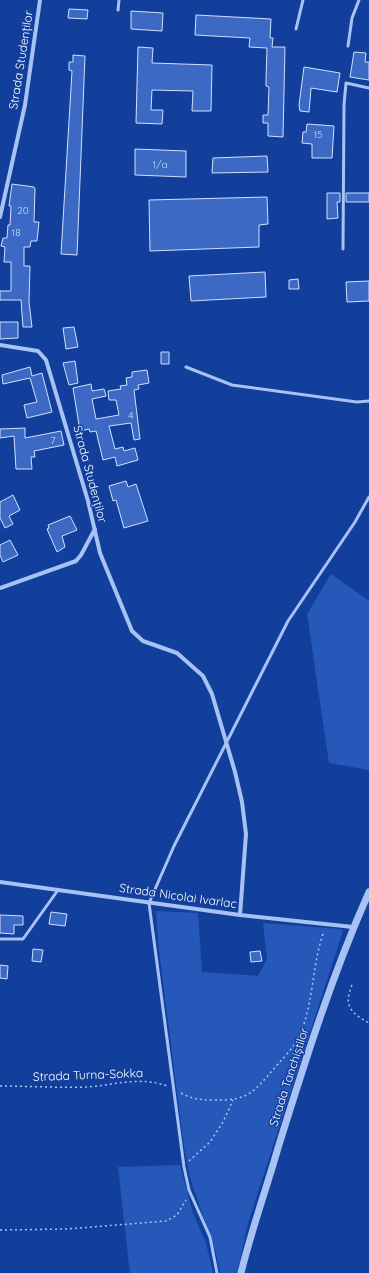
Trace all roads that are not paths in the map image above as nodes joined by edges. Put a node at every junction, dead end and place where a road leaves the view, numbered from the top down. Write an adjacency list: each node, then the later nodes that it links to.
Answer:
1 (40, 0): 9 (street, Strada Studenților)
2 (119, 0): 5 (lane)
3 (303, 0): 6 (lane)
4 (360, 0): 7 (lane)
5 (118, 10)
6 (296, 29)
7 (348, 46)
8 (369, 88): 10 (lane)
9 (0, 218)
10 (343, 249)
11 (0, 345): 15 (street, Strada Studenților)
12 (186, 367): 13 (lane)
13 (369, 401)
14 (369, 497): 17 (lane)
15 (96, 529): 16 (street, Strada Studenților); 17 (street)
16 (0, 588)
17 (226, 744): 21 (lane); 22 (street)
18 (0, 882): 19 (street, Strada Nicolai Ivarlac)
19 (58, 890): 21 (street, Strada Nicolai Ivarlac); 24 (lane)
20 (369, 892): 23 (street, Strada Tanchiștilor)
21 (149, 903): 22 (street, Strada Nicolai Ivarlac); 25 (lane)
22 (240, 915): 23 (street, Strada Nicolai Ivarlac)
23 (353, 928): 26 (street, Strada Tanchiștilor)
24 (0, 939)
25 (218, 1273)
26 (242, 1273)

